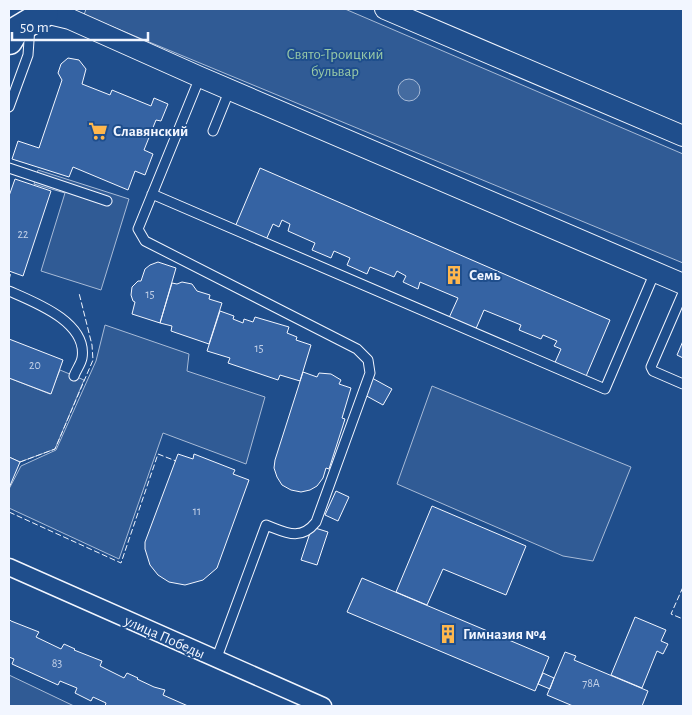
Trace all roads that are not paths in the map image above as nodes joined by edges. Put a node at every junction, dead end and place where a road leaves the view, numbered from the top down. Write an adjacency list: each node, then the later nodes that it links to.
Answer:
1 (385, 9): 7 (street)
2 (28, 22): 3 (street); 5 (lane)
3 (200, 77): 4 (street); 9 (lane)
4 (230, 89): 6 (lane); 11 (street)
5 (9, 107)
6 (213, 131)
7 (683, 136)
8 (9, 168): 10 (lane)
9 (152, 194): 11 (lane); 18 (lane)
10 (107, 200)
11 (655, 272): 12 (street)
12 (683, 284)
13 (9, 291): 15 (lane)
14 (683, 293): 16 (lane)
15 (74, 376)
16 (683, 384)
17 (9, 568): 18 (street, улица Победы)
18 (216, 660): 19 (street, улица Победы)
19 (323, 706)

